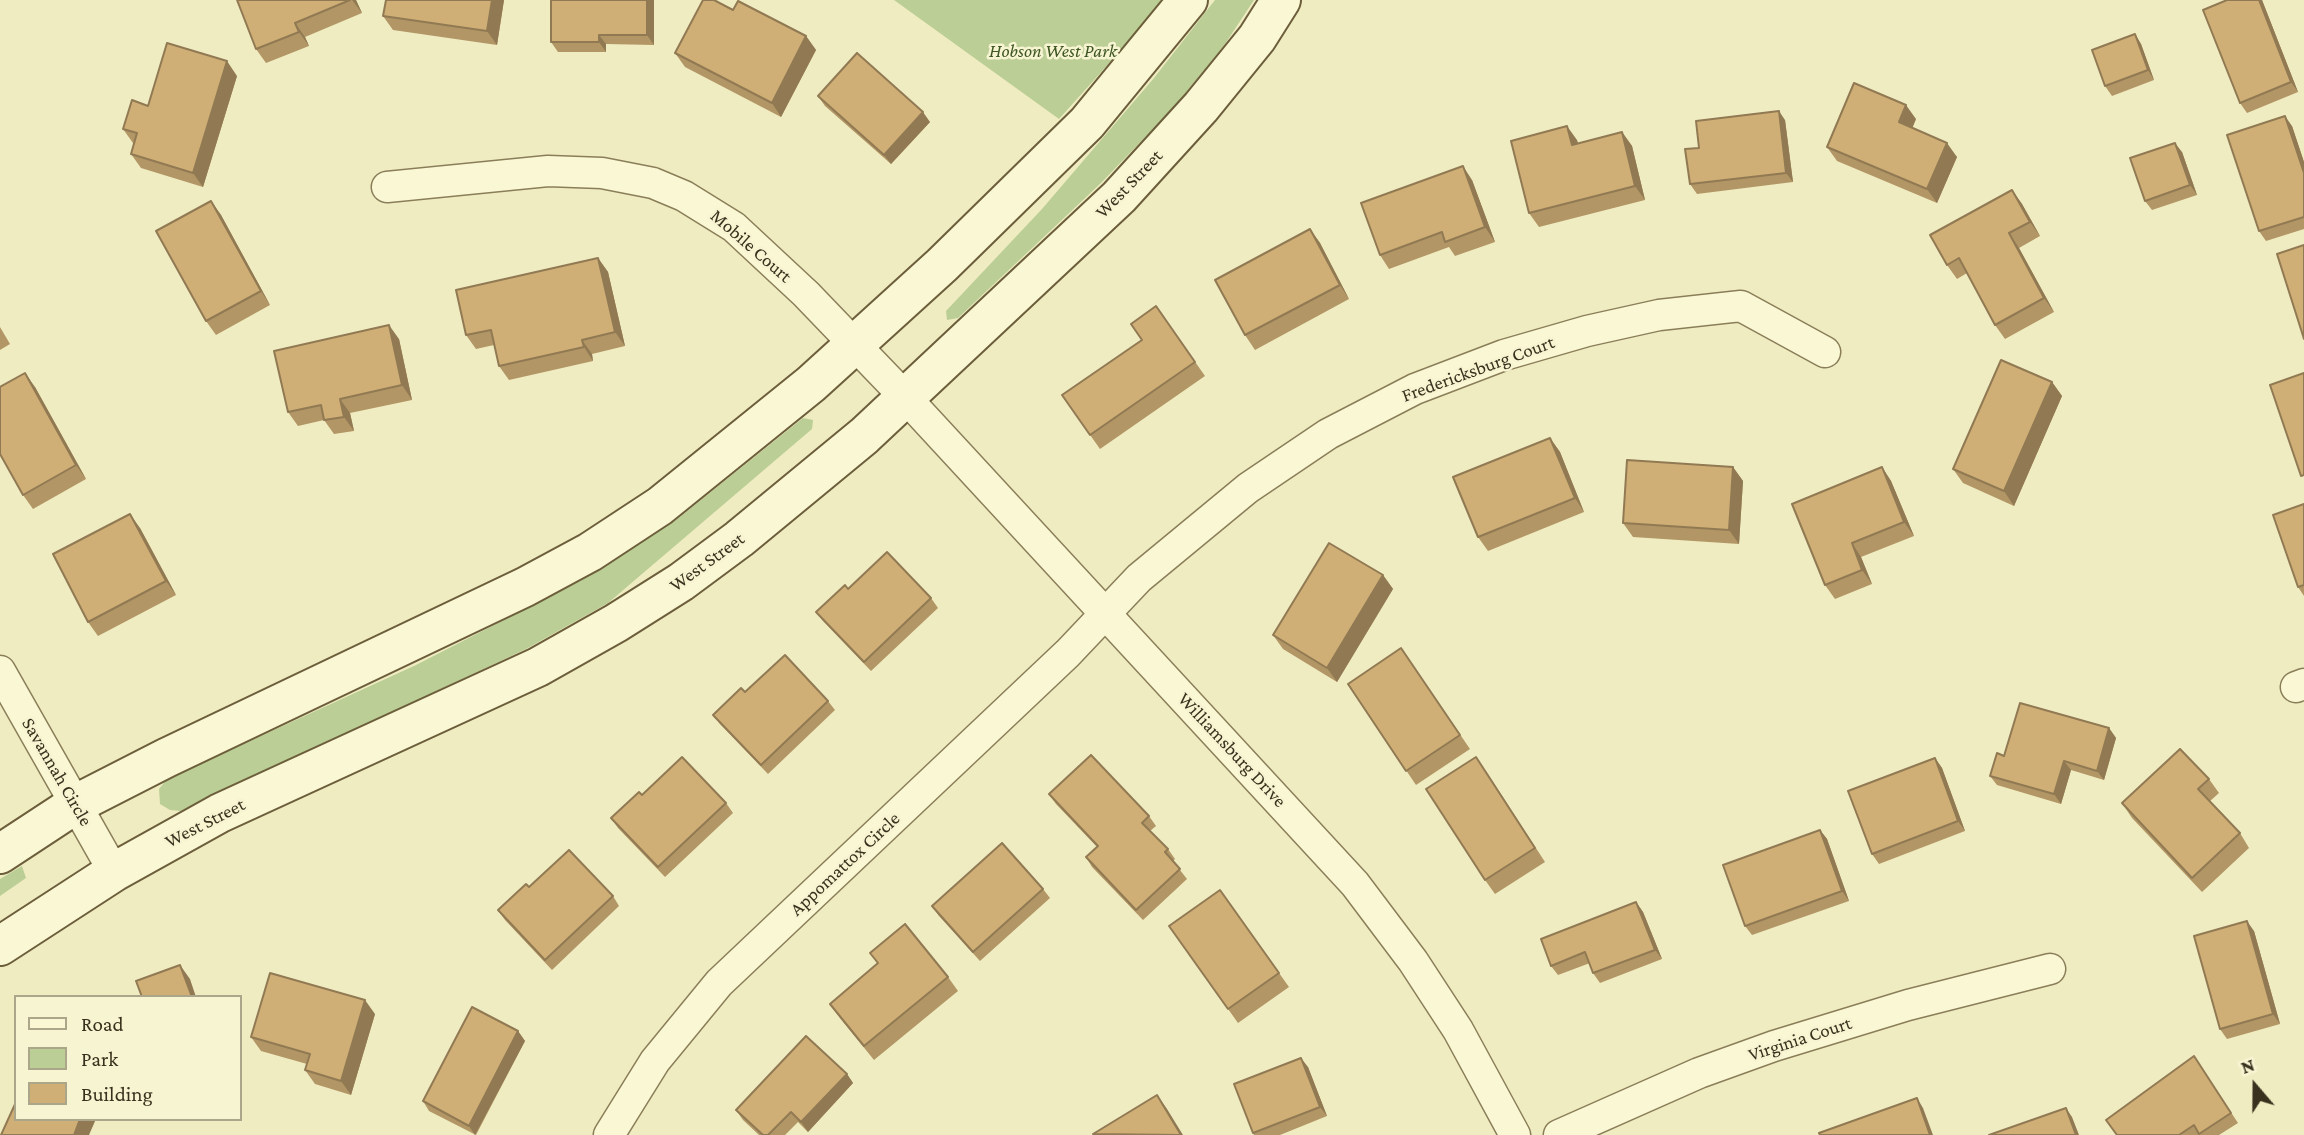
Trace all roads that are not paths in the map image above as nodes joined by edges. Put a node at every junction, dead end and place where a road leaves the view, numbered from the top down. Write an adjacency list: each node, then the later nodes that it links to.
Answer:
1 (1188, 0): 4 (street)
2 (1281, 0): 6 (street, West Street)
3 (387, 187): 4 (street, Mobile Court)
4 (855, 346): 6 (street, Mobile Court); 9 (street)
5 (1825, 352): 7 (street, Fredericksburg Court)
6 (906, 398): 7 (street, Williamsburg Drive); 11 (street, West Street)
7 (1105, 613): 14 (street, Appomattox Circle); 15 (street, Williamsburg Drive)
8 (0, 671): 9 (street, Savannah Circle)
9 (76, 804): 10 (street); 11 (street, Savannah Circle)
10 (0, 854)
11 (114, 872): 12 (street, West Street)
12 (0, 946)
13 (2050, 970): 16 (street, Virginia Court)
14 (609, 1135)
15 (1516, 1135)
16 (1559, 1135)

